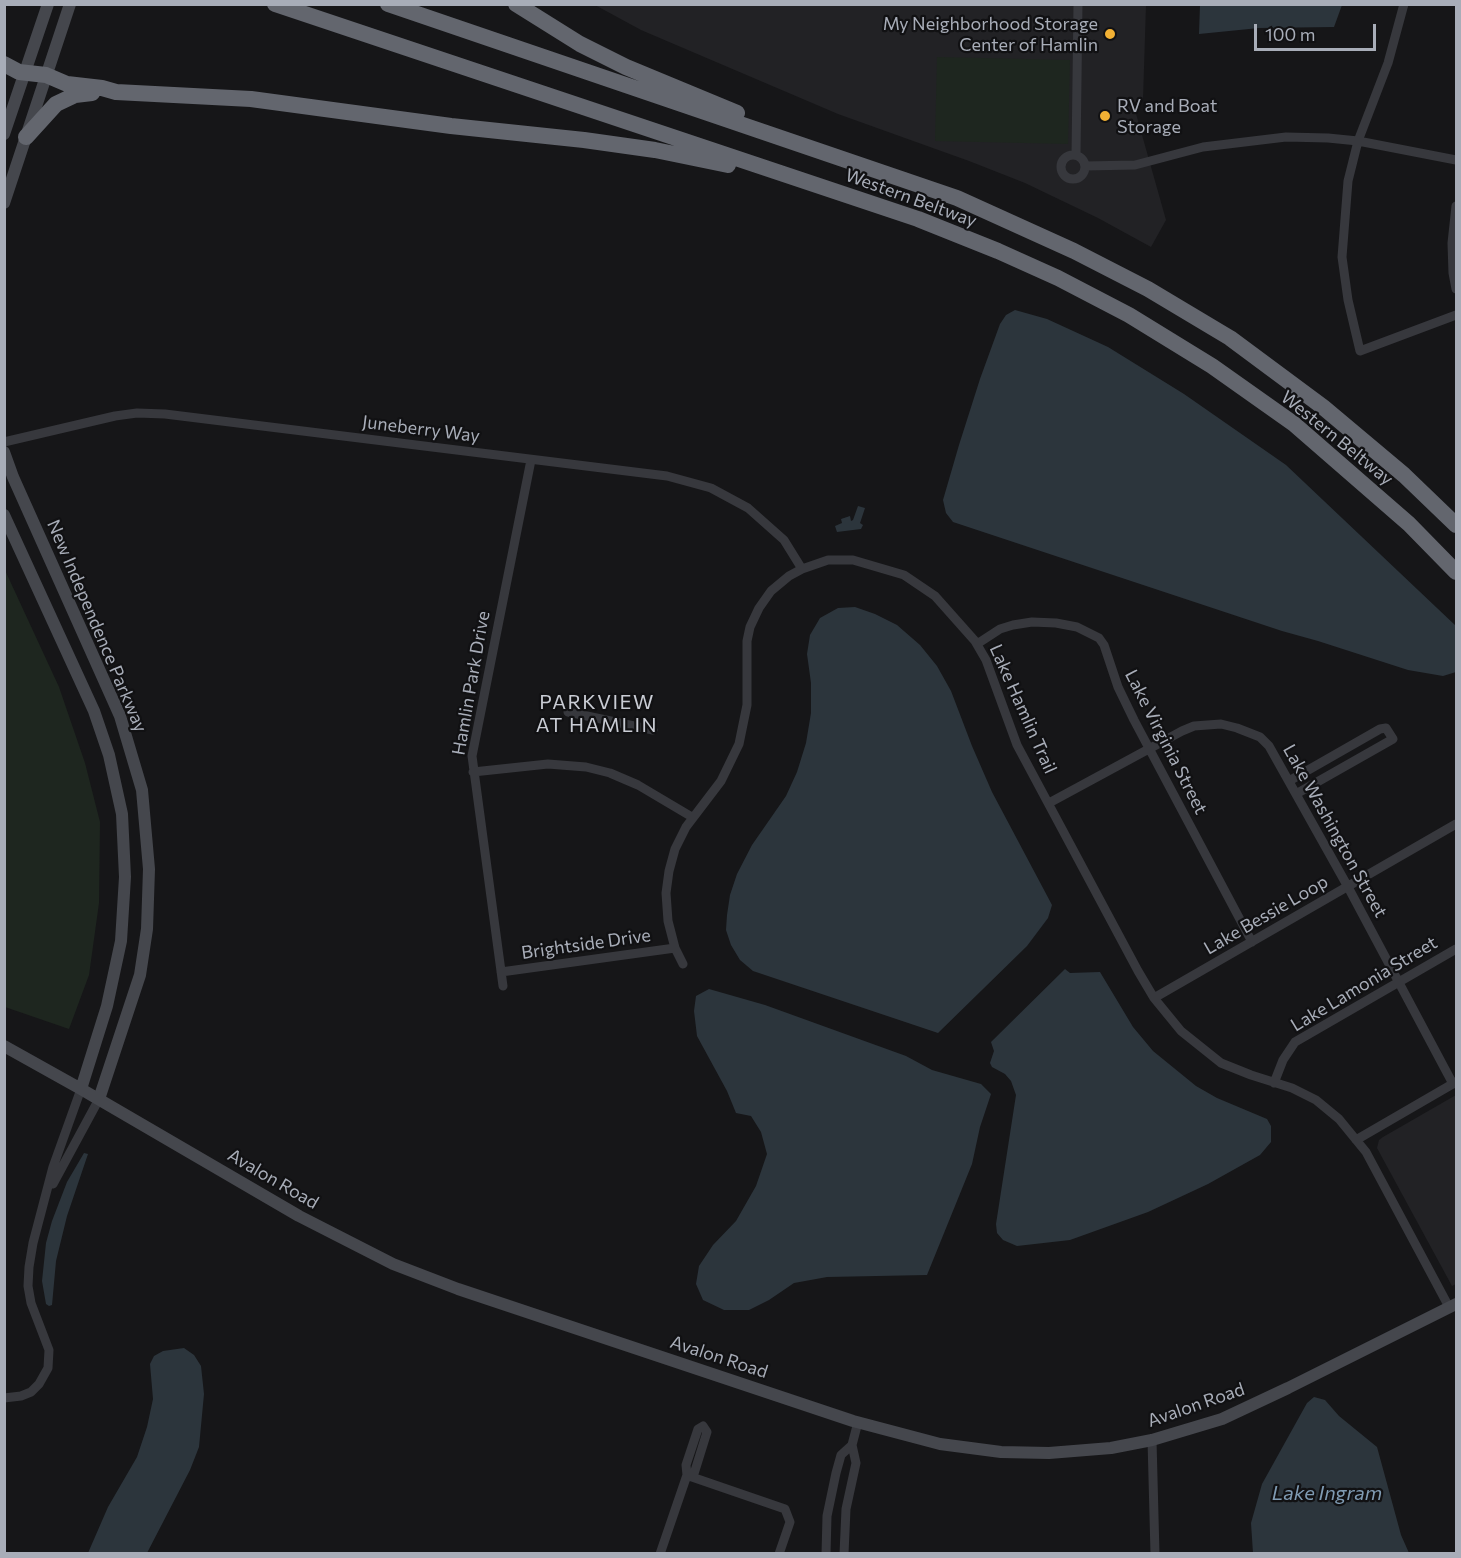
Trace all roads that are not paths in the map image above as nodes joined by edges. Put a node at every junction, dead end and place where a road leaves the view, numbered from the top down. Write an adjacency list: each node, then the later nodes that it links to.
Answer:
1 (48, 4): 9 (main road)
2 (70, 4): 10 (main road)
3 (275, 4): 19 (highway, Western Beltway)
4 (388, 4): 15 (highway, Western Beltway)
5 (516, 4): 15 (highway)
6 (1078, 4): 16 (street)
7 (1404, 4): 14 (street)
8 (4, 64): 9 (highway)
9 (25, 73): 10 (highway); 12 (main road)
10 (46, 75): 11 (highway); 13 (main road)
11 (116, 92): 13 (highway); 19 (highway)
12 (4, 134)
13 (26, 137): 20 (main road)
14 (1358, 141): 17 (street); 18 (street); 23 (street)
15 (809, 146): 28 (highway, Western Beltway)
16 (1076, 155): 18 (street); 18 (street)
17 (1456, 160)
18 (1085, 166)
19 (839, 192): 30 (highway, Western Beltway)
20 (4, 203)
21 (1456, 206): 22 (street)
22 (1456, 289)
23 (1456, 315)
24 (4, 442): 26 (street, Juneberry Way)
25 (4, 452): 54 (main road, New Independence Parkway)
26 (531, 460): 29 (street, Juneberry Way); 35 (street, Hamlin Park Drive)
27 (4, 515): 53 (main road, New Independence Parkway)
28 (1456, 525)
29 (802, 569): 31 (street, Lake Hamlin Trail); 39 (street, Lake Hamlin Trail)
30 (1456, 572)
31 (977, 644): 34 (street, Lake Virginia Street); 38 (street, Lake Hamlin Trail)
32 (568, 712): 33 (street)
33 (653, 730)
34 (1149, 749): 36 (street, Lake Washington Street); 38 (street, Lake Washington Street); 42 (street, Lake Virginia Street)
35 (473, 772): 39 (street); 46 (street, Hamlin Park Drive)
36 (1289, 782): 37 (street, Lake Washington Street); 37 (street)
37 (1296, 794): 41 (street, Lake Washington Street)
38 (1049, 803): 49 (street, Lake Hamlin Trail)
39 (692, 817): 43 (street, Lake Hamlin Trail)
40 (1456, 824): 41 (street, Lake Bessie Loop)
41 (1348, 887): 42 (street, Lake Bessie Loop); 47 (street, Lake Washington Street)
42 (1252, 942): 49 (street, Lake Bessie Loop)
43 (675, 948): 45 (street, Lake Hamlin Trail); 46 (street, Brightside Drive)
44 (1456, 949): 47 (street, Lake Lamonia Street)
45 (683, 964)
46 (501, 972): 48 (street, Hamlin Park Drive)
47 (1398, 982): 51 (street, Lake Lamonia Street); 52 (street, Lake Washington Street)
48 (503, 986)
49 (1154, 998): 51 (street, Lake Hamlin Trail)
50 (4, 1046): 53 (main road, Avalon Road)
51 (1274, 1083): 55 (street, Lake Hamlin Trail)
52 (1455, 1083): 55 (street)
53 (81, 1089): 54 (main road, Avalon Road); 56 (street)
54 (99, 1099): 56 (street); 59 (main road, Avalon Road)
55 (1356, 1140): 57 (street, Lake Hamlin Trail)
56 (40, 1217): 58 (street)
57 (1454, 1304): 60 (main road, Avalon Road)
58 (4, 1398)
59 (858, 1422): 60 (main road, Avalon Road); 61 (street)
60 (1152, 1440): 66 (street)
61 (852, 1445): 64 (street); 65 (street)
62 (660, 1554): 63 (street)
63 (779, 1554)
64 (826, 1554)
65 (844, 1554)
66 (1155, 1554)

